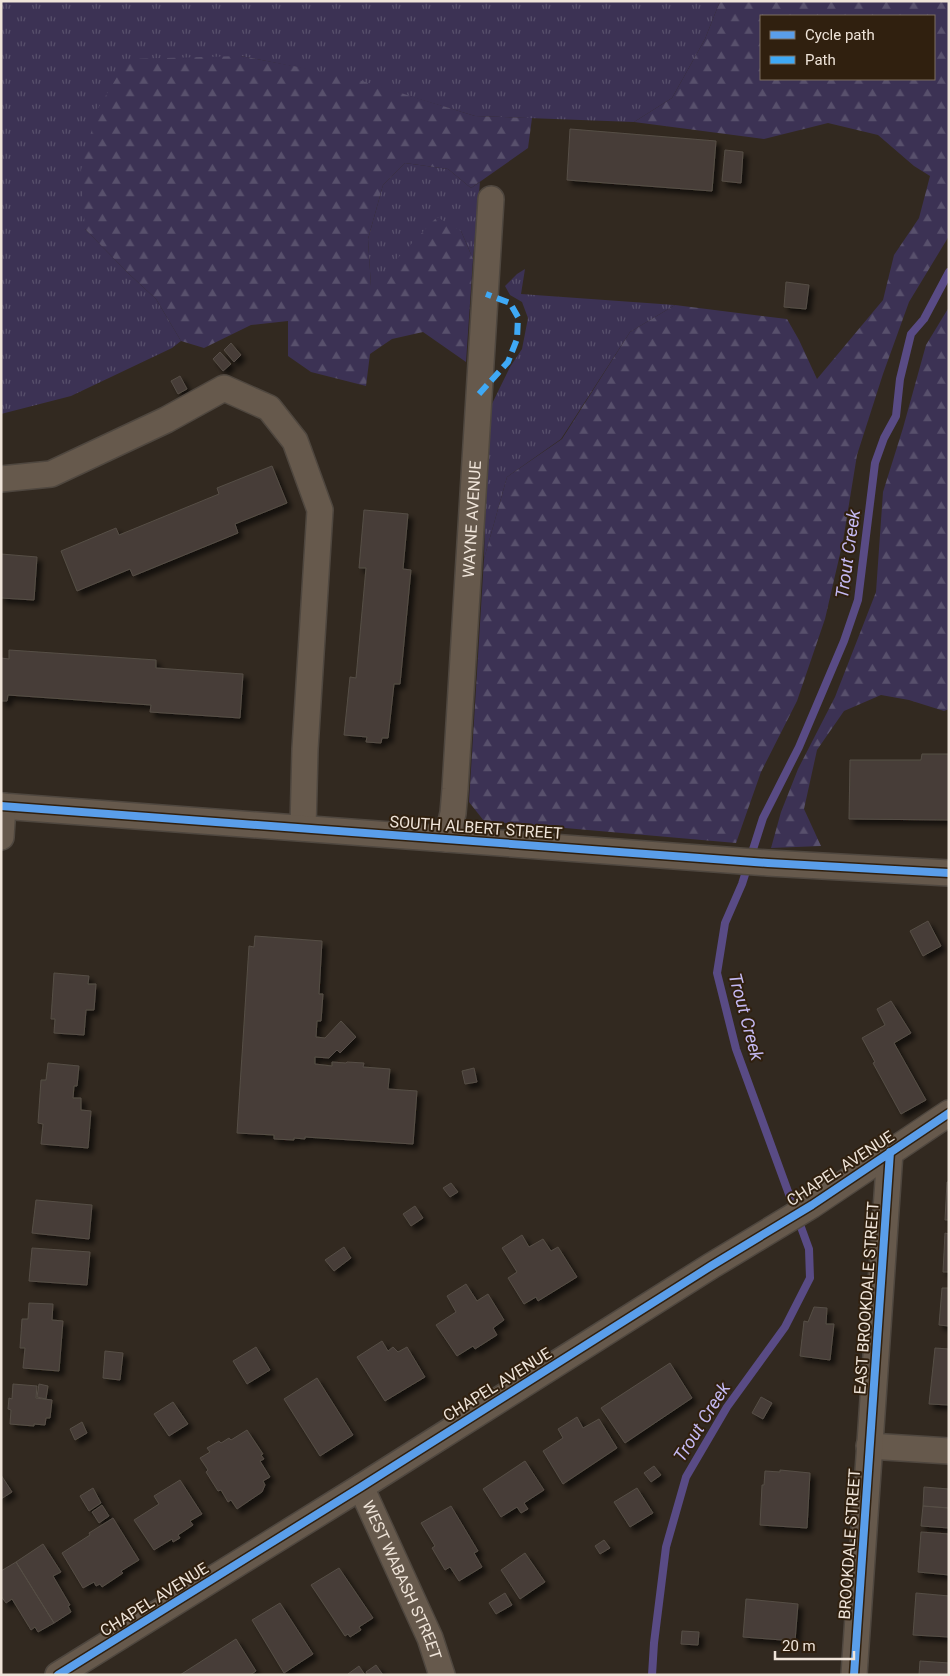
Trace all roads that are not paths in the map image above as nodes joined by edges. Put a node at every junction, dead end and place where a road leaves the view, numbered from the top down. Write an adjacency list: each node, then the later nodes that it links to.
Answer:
1 (491, 199): 6 (street, WAYNE AVENUE)
2 (1, 479): 4 (street)
3 (2, 806): 4 (street, SOUTH ALBERT STREET); 5 (street)
4 (302, 828): 6 (street, SOUTH ALBERT STREET)
5 (1, 837)
6 (447, 839): 7 (street, SOUTH ALBERT STREET)
7 (949, 873)
8 (949, 1113): 9 (street, CHAPEL AVENUE)
9 (890, 1152): 10 (street, EAST BROOKDALE STREET); 12 (street, CHAPEL AVENUE)
10 (869, 1446): 11 (street); 15 (street, BROOKDALE STREET)
11 (949, 1451)
12 (361, 1487): 13 (street, CHAPEL AVENUE); 14 (street, WEST WABASH STREET)
13 (58, 1675)
14 (442, 1675)
15 (854, 1675)

